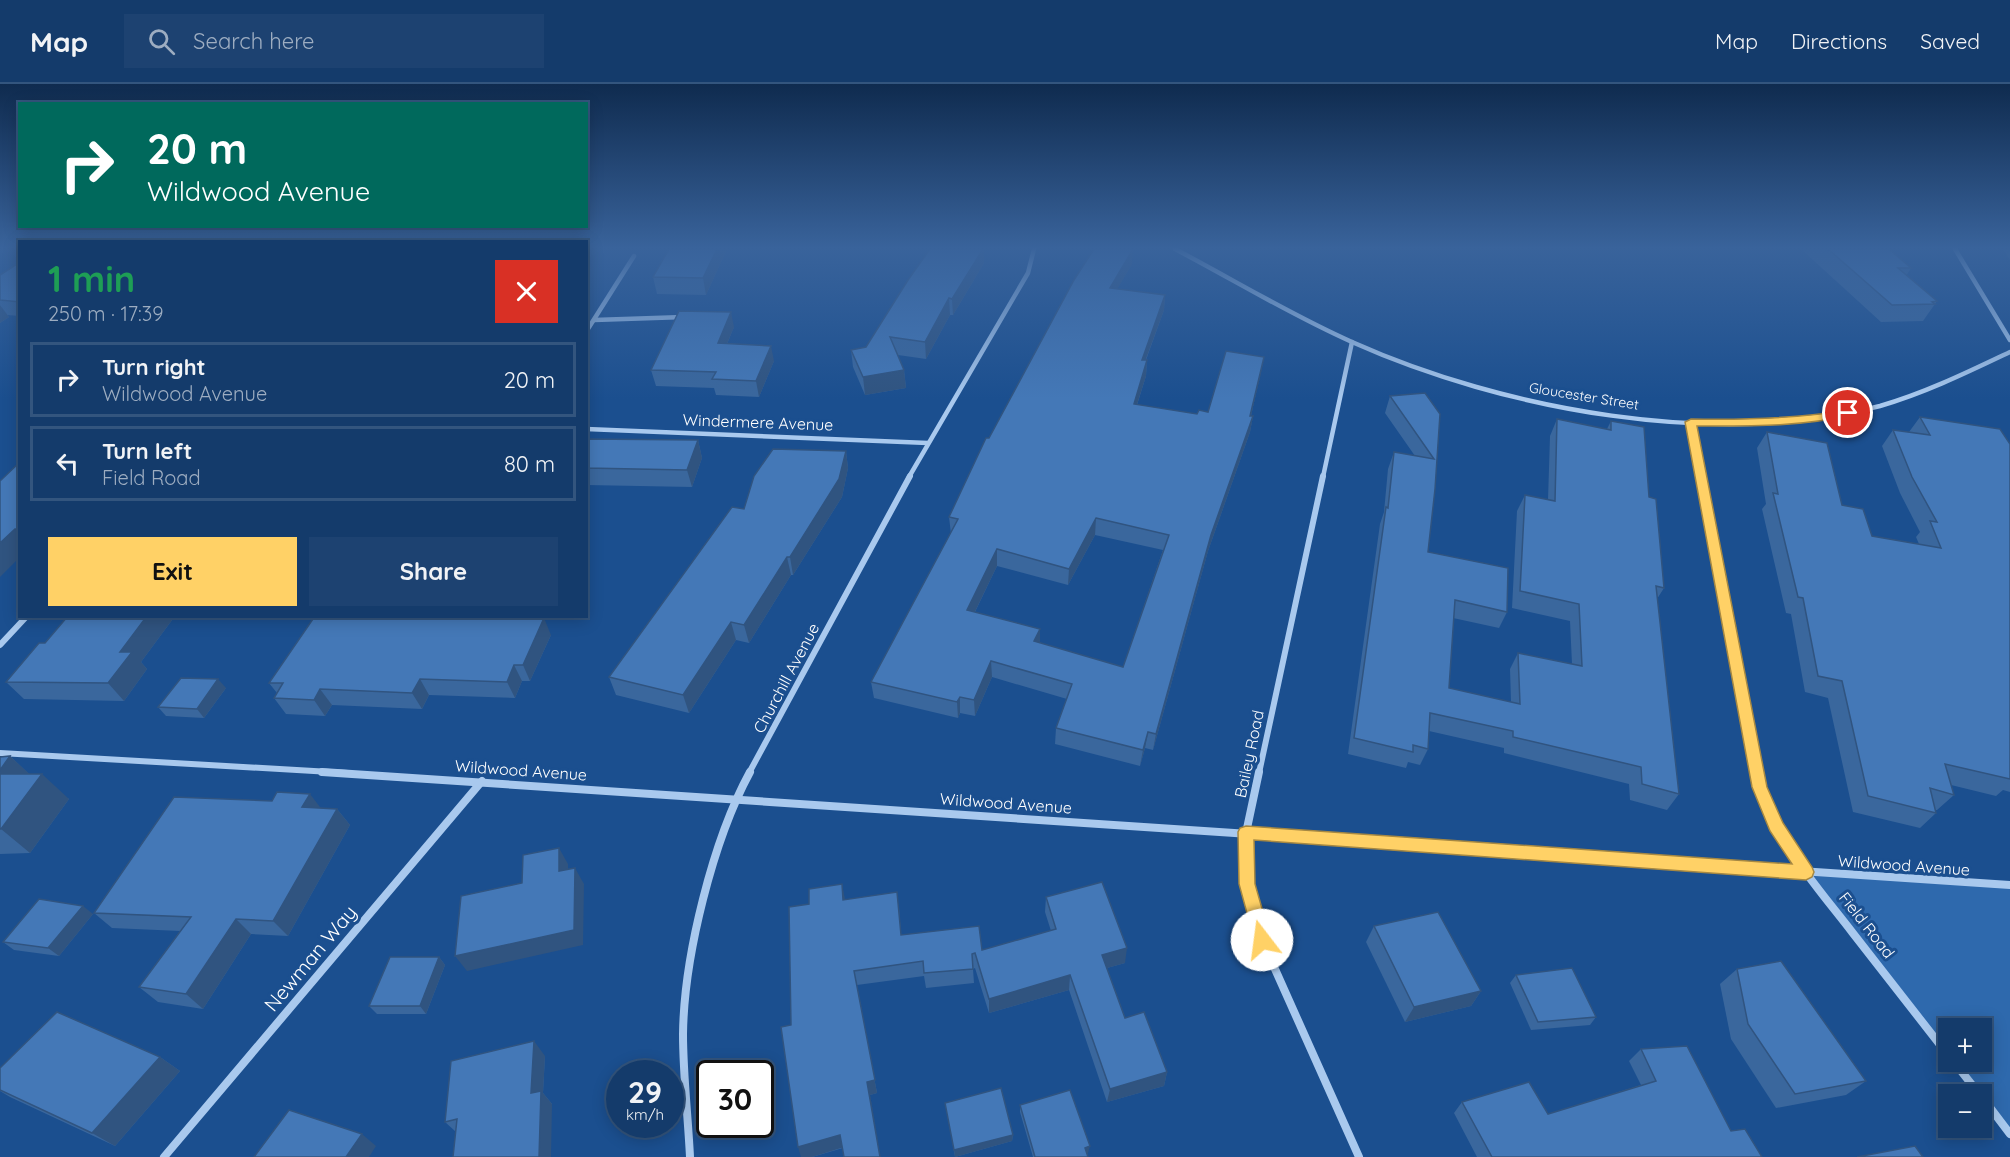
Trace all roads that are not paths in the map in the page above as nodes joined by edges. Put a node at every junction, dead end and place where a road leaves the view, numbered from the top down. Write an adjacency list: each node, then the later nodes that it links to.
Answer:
1 (607, 299): 6 (street)
2 (1013, 299): 13 (street, Churchill Avenue)
3 (1270, 299): 9 (street, Gloucester Street)
4 (1985, 299): 8 (street)
5 (686, 317): 6 (street)
6 (594, 320): 7 (street)
7 (588, 329)
8 (2010, 340)
9 (1352, 342): 11 (street, Gloucester Street); 19 (street, Bailey Road)
10 (2010, 352): 11 (street, Gloucester Street)
11 (1691, 422): 20 (street, Field Road)
12 (588, 429): 13 (street, Windermere Avenue)
13 (928, 443): 18 (street, Churchill Avenue)
14 (25, 618): 15 (street)
15 (0, 645)
16 (0, 753): 17 (street, Wildwood Avenue)
17 (482, 781): 18 (street, Wildwood Avenue); 27 (street, Newman Way)
18 (736, 798): 19 (street, Wildwood Avenue); 28 (street, Churchill Avenue)
19 (1246, 832): 20 (street, Wildwood Avenue); 29 (street, Bailey Road)
20 (1806, 872): 21 (street, Wildwood Avenue); 22 (street, Field Road)
21 (2010, 885)
22 (1938, 1042)
23 (1962, 1072): 24 (street)
24 (1971, 1084)
25 (1992, 1110): 26 (street)
26 (2010, 1134)
27 (164, 1157)
28 (690, 1157)
29 (1359, 1157)

